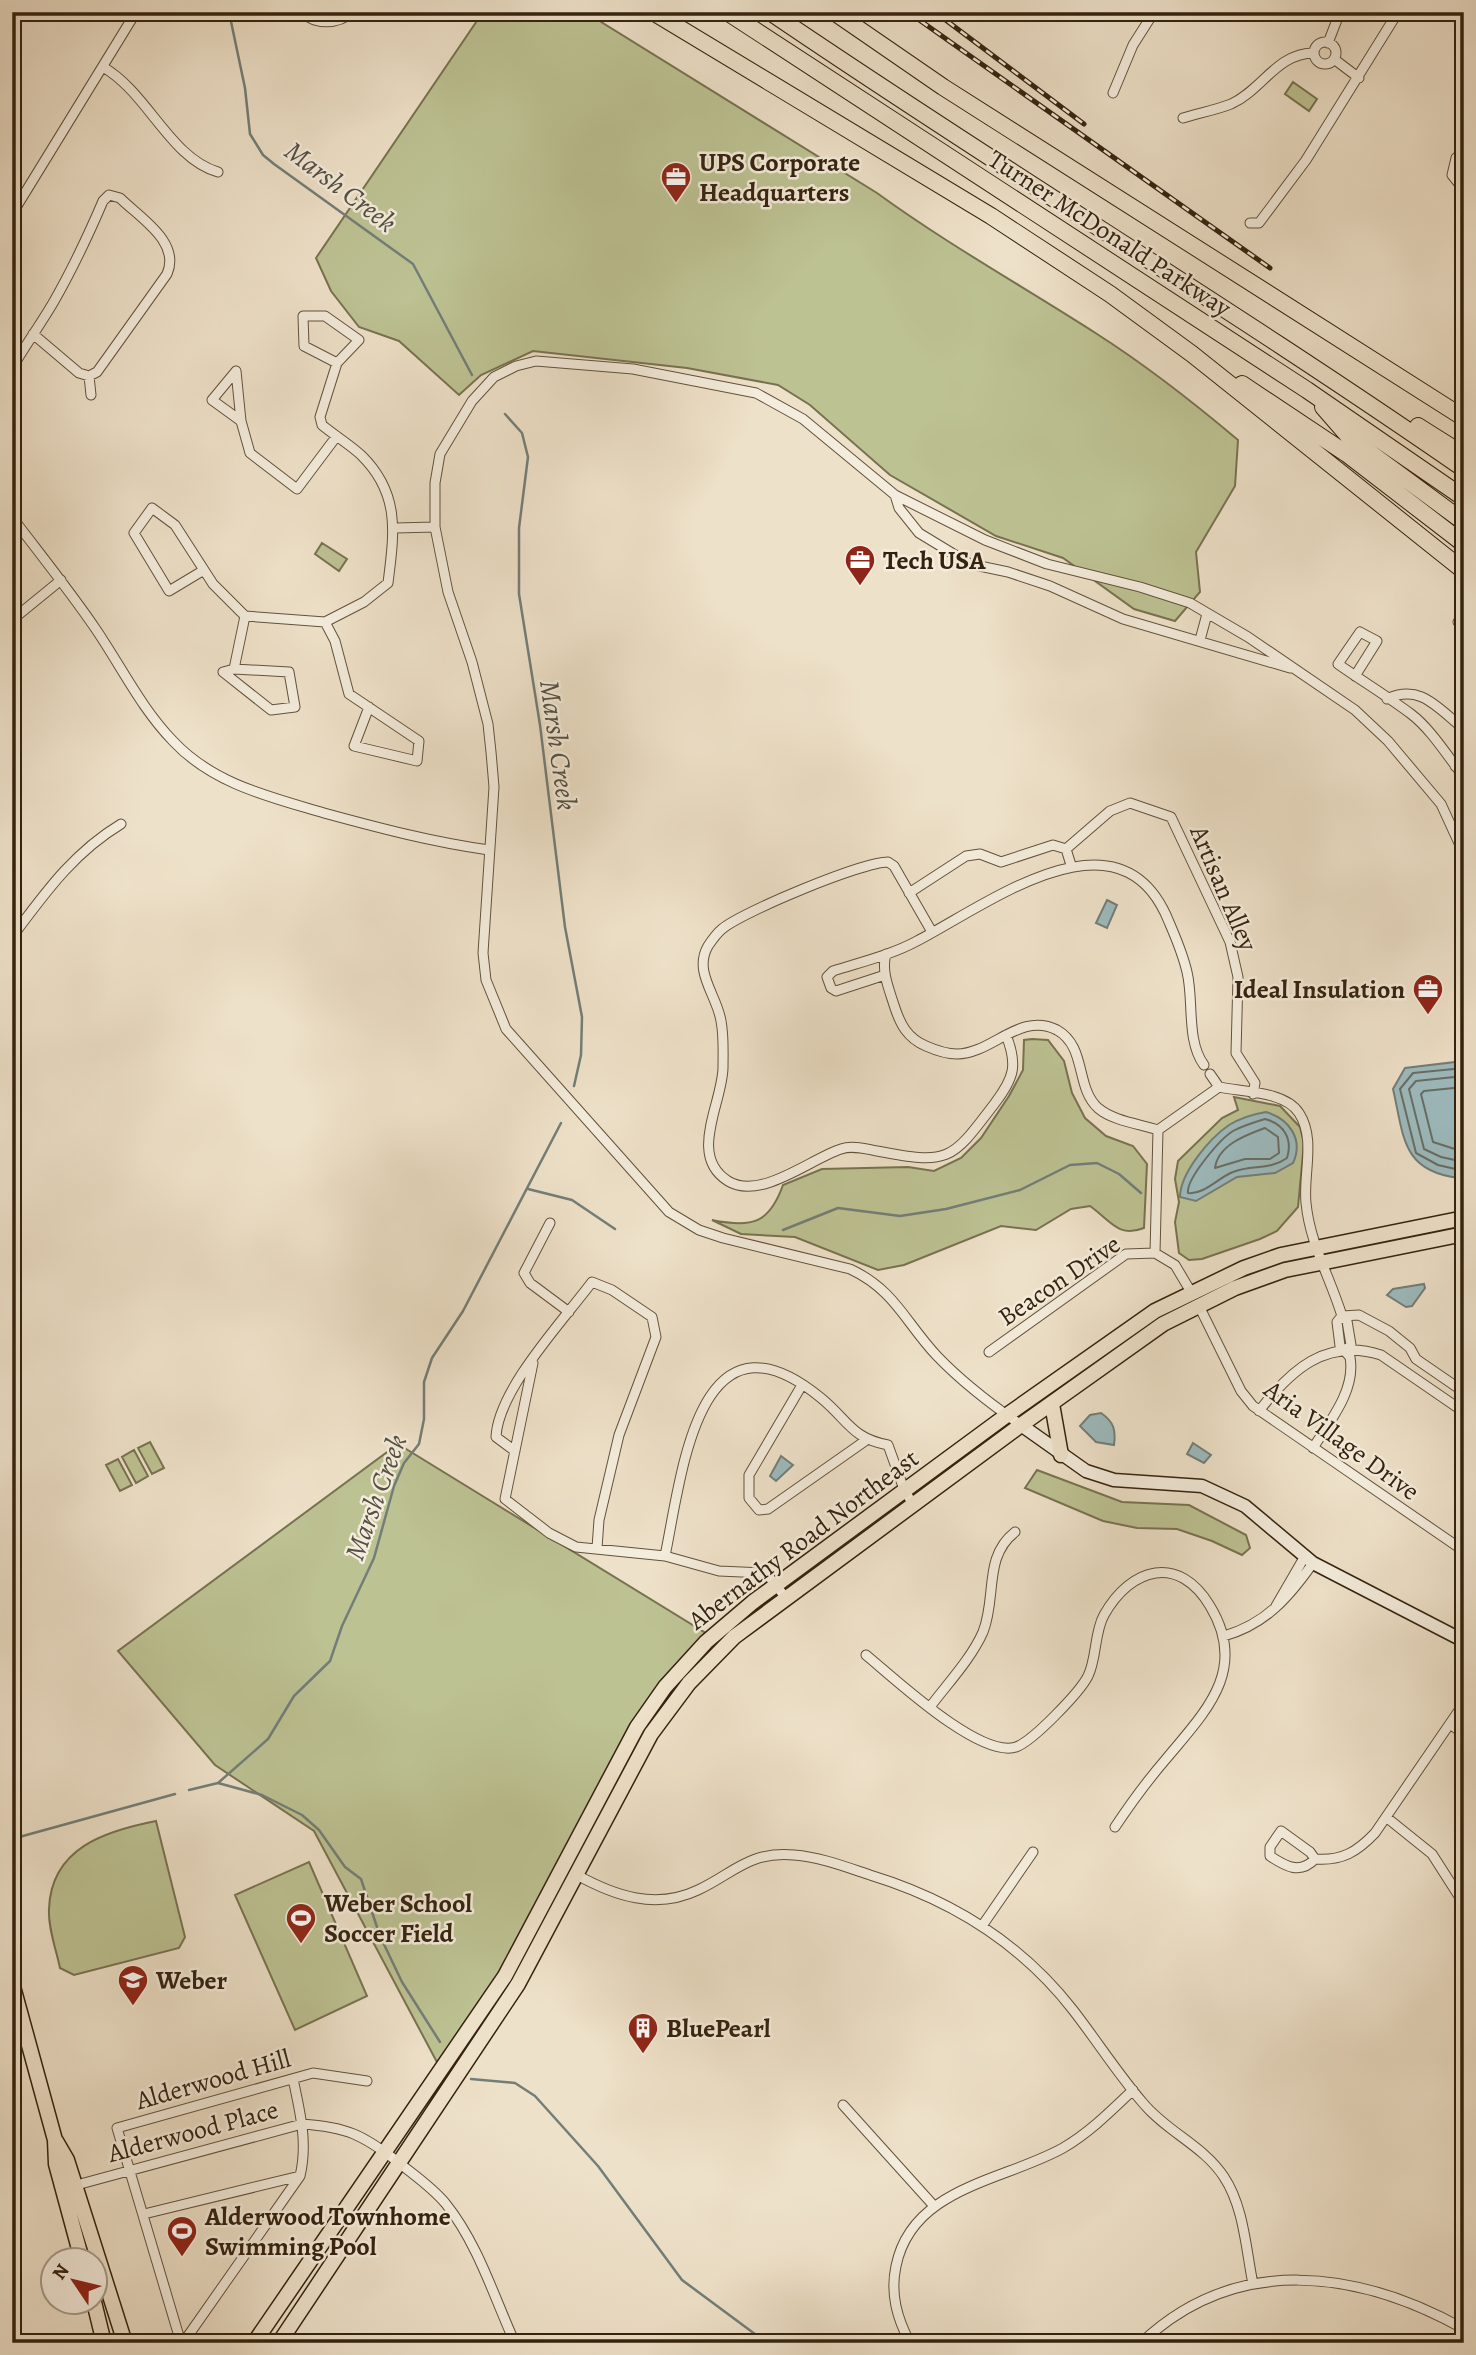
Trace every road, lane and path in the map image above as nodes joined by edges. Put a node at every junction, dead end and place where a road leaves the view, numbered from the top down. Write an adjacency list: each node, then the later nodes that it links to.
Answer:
1 (136, 12): 14 (street)
2 (300, 12): 3 (street)
3 (353, 12)
4 (653, 12): 27 (highway)
5 (727, 12): 31 (highway, Turner McDonald Parkway)
6 (770, 12): 26 (highway, Turner McDonald Parkway)
7 (834, 12): 33 (highway)
8 (1154, 12): 16 (street)
9 (1340, 12): 11 (street)
10 (1398, 12): 15 (street)
11 (1328, 43): 12 (street); 13 (street)
12 (1314, 53): 13 (street); 17 (street)
13 (1334, 59): 15 (street)
14 (103, 67): 19 (street); 21 (street)
15 (1359, 78): 22 (street)
16 (1113, 93)
17 (1183, 118)
18 (1464, 150): 20 (street)
19 (218, 172)
20 (1464, 190)
21 (12, 214)
22 (1250, 223)
23 (172, 263): 24 (street); 25 (street); 30 (street)
24 (185, 266)
25 (33, 334): 29 (street); 30 (street)
26 (1275, 340): 36 (highway); 37 (highway, Turner McDonald Parkway)
27 (1192, 354): 44 (highway); 46 (highway)
28 (337, 363): 28 (street); 35 (street)
29 (12, 369)
30 (89, 376): 32 (street)
31 (1307, 390): 39 (highway, Turner McDonald Parkway); 41 (highway)
32 (91, 395)
33 (1464, 418)
34 (241, 421): 34 (street); 35 (street)
35 (336, 437): 43 (street)
36 (1464, 455)
37 (1464, 469)
38 (895, 495): 42 (street); 48 (street); 52 (street)
39 (1464, 498)
40 (12, 517): 47 (street)
41 (1464, 522)
42 (435, 527): 43 (street); 64 (street)
43 (395, 528): 51 (street)
44 (1464, 544)
45 (204, 570): 45 (street); 49 (street)
46 (1464, 571)
47 (61, 580): 50 (street); 64 (street)
48 (1207, 614): 52 (street); 54 (street)
49 (245, 616): 51 (street); 53 (street)
50 (12, 620)
51 (325, 622): 57 (street)
52 (1199, 640): 54 (street)
53 (234, 669): 53 (street)
54 (1298, 670): 65 (street)
55 (1355, 676): 55 (street); 56 (street)
56 (1387, 699): 58 (street); 60 (street)
57 (369, 707): 57 (street)
58 (1464, 729)
59 (1464, 757): 60 (street)
60 (1455, 766): 61 (street)
61 (1464, 777)
62 (121, 824): 69 (street)
63 (1066, 849): 66 (street); 67 (street); 76 (street, Artisan Alley)
64 (489, 850): 96 (street)
65 (1464, 854)
66 (1071, 865): 68 (street); 73 (street)
67 (909, 892): 68 (street); 72 (street)
68 (932, 932): 70 (street)
69 (13, 936)
70 (886, 954): 71 (street); 71 (street)
71 (885, 975): 72 (street)
72 (1006, 1035): 77 (street)
73 (1204, 1065)
74 (1210, 1074): 75 (street)
75 (1219, 1087): 76 (street); 77 (street)
76 (1253, 1094): 81 (street)
77 (1158, 1130): 82 (street)
78 (1464, 1218): 81 (main road, Abernathy Road Northeast)
79 (550, 1223): 86 (street)
80 (1464, 1234): 83 (main road, Abernathy Road Northeast)
81 (1314, 1246): 83 (street); 84 (main road, Abernathy Road Northeast)
82 (1155, 1253): 84 (street); 89 (street, Beacon Drive)
83 (1320, 1261): 85 (main road, Abernathy Road Northeast); 87 (street)
84 (1191, 1292): 96 (main road, Abernathy Road Northeast)
85 (1199, 1306): 93 (main road, Abernathy Road Northeast); 94 (street, Aria Village Drive)
86 (569, 1312): 90 (street); 105 (street)
87 (1342, 1316): 88 (street); 92 (street)
88 (1345, 1350): 94 (street); 95 (street); 99 (street)
89 (989, 1352)
90 (533, 1361): 100 (street); 100 (street)
91 (802, 1385): 98 (street); 98 (street); 107 (street)
92 (1464, 1392)
93 (1052, 1404): 97 (main road, Abernathy Road Northeast); 101 (main road)
94 (1259, 1411): 99 (street, Aria Village Drive)
95 (1464, 1412)
96 (1007, 1415): 97 (street); 102 (main road, Abernathy Road Northeast)
97 (1021, 1424): 101 (street); 103 (main road, Abernathy Road Northeast)
98 (865, 1441): 102 (street)
99 (1313, 1447): 106 (street, Aria Village Drive)
100 (515, 1451): 105 (street)
101 (1061, 1455): 108 (street)
102 (905, 1492): 103 (street); 109 (main road, Abernathy Road Northeast)
103 (914, 1504): 110 (main road, Abernathy Road Northeast)
104 (1015, 1532): 115 (street)
105 (597, 1548): 107 (street)
106 (1464, 1551)
107 (666, 1556): 109 (street)
108 (1309, 1559): 111 (street); 112 (street)
109 (776, 1585): 110 (street); 132 (main road, Abernathy Road Northeast)
110 (786, 1598): 122 (main road, Abernathy Road Northeast)
111 (1224, 1636): 115 (street); 119 (street)
112 (1464, 1641)
113 (866, 1655): 115 (street)
114 (1464, 1703): 116 (street)
115 (930, 1707)
116 (1450, 1724): 117 (street); 118 (street)
117 (1464, 1734)
118 (1386, 1817): 121 (street); 123 (street)
119 (1115, 1827)
120 (1033, 1852): 124 (street)
121 (1315, 1859): 121 (street)
122 (577, 1875): 124 (street); 133 (main road, Abernathy Road Northeast)
123 (1464, 1904)
124 (982, 1926): 128 (street)
125 (12, 1983): 131 (main road)
126 (293, 2079): 127 (street, Alderwood Hill); 130 (street); 134 (street, Alderwood Hill)
127 (367, 2081)
128 (1133, 2090): 137 (street); 141 (street)
129 (843, 2105): 137 (street)
130 (302, 2124): 132 (street, Alderwood Place); 134 (street, Alderwood Place); 135 (street)
131 (55, 2140): 136 (main road); 139 (main road)
132 (385, 2150): 133 (street, Alderwood Place); 140 (main road, Abernathy Road Northeast)
133 (398, 2162): 148 (main road, Abernathy Road Northeast); 149 (street, Alderwood Place)
134 (131, 2171): 136 (street, Alderwood Place); 138 (street)
135 (300, 2176): 138 (street); 146 (street)
136 (74, 2186): 145 (main road)
137 (934, 2206): 150 (street)
138 (144, 2214): 146 (street)
139 (78, 2246)
140 (320, 2246): 147 (main road, Abernathy Road Northeast); 148 (main road)
141 (1253, 2284): 143 (street); 151 (street)
142 (97, 2316): 144 (main road)
143 (1464, 2329)
144 (104, 2343)
145 (125, 2343)
146 (183, 2343)
147 (254, 2343)
148 (277, 2343)
149 (515, 2343)
150 (910, 2343)
151 (1141, 2343)

